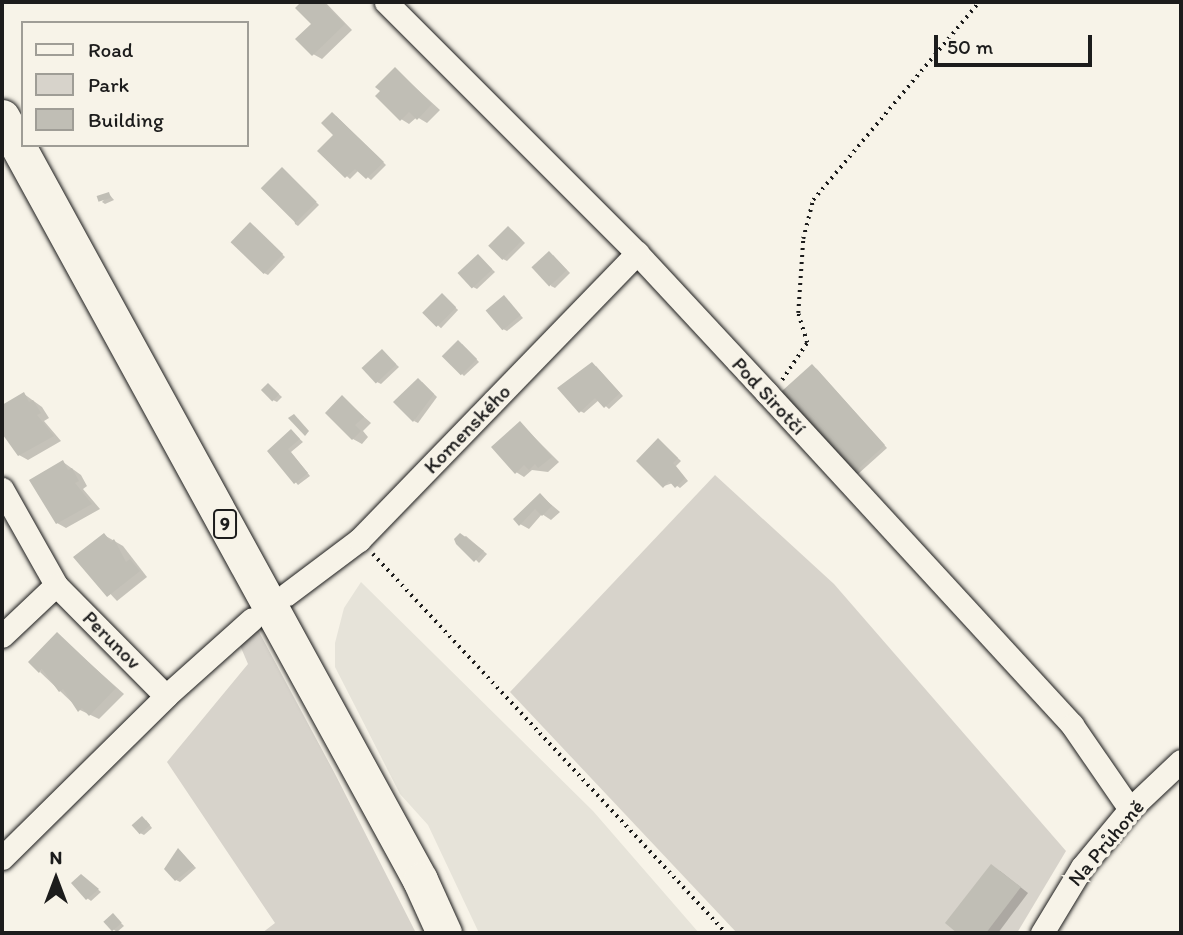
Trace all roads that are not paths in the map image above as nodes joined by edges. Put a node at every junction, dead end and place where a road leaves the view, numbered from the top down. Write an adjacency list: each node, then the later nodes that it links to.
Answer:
1 (386, 2): 3 (street, Pod Sirotčí)
2 (2, 117): 13 (main road, 9)
3 (637, 253): 6 (street, Komenského); 11 (street, Pod Sirotčí)
4 (2, 489): 5 (street, Perunov)
5 (56, 585): 8 (street); 9 (street, Perunov)
6 (287, 594)
7 (253, 619): 9 (street)
8 (2, 636)
9 (166, 696): 12 (street)
10 (1181, 761): 11 (street, Na Průhoně)
11 (1130, 809): 14 (street, Na Průhoně)
12 (2, 858)
13 (444, 933)
14 (1042, 933)

